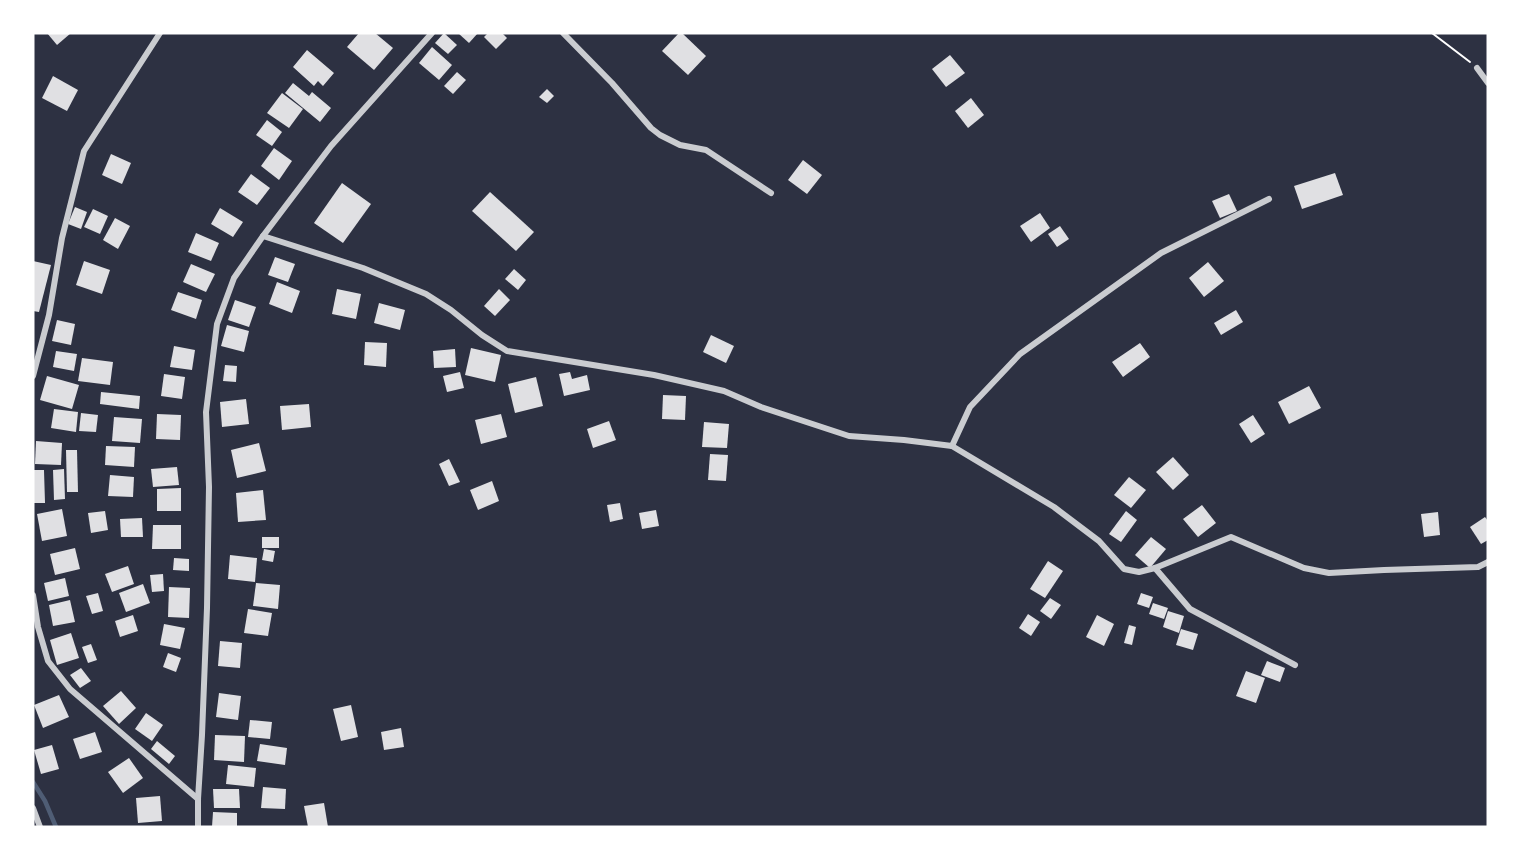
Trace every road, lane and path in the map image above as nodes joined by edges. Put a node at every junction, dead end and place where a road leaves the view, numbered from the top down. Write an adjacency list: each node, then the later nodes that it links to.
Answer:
1 (160, 33): 10 (street)
2 (432, 33): 9 (street)
3 (563, 33): 7 (street)
4 (1432, 33): 5 (path)
5 (1477, 68): 6 (street)
6 (1488, 83)
7 (771, 193)
8 (1269, 199): 11 (street)
9 (263, 236): 11 (street); 16 (street)
10 (33, 376)
11 (952, 446): 13 (street)
12 (1488, 562): 13 (street)
13 (1155, 568): 15 (street)
14 (33, 595): 16 (street)
15 (1295, 664)
16 (198, 799): 19 (street)
17 (33, 808): 18 (street)
18 (40, 827)
19 (198, 827)

